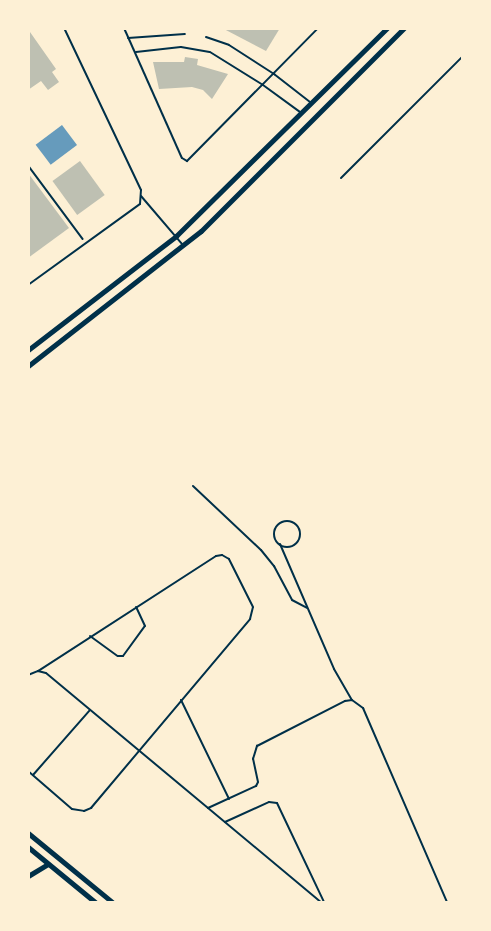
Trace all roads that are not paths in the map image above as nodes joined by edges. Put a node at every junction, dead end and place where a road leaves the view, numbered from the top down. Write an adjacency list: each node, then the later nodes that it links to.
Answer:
1 (64, 28): 16 (lane)
2 (124, 28): 8 (lane)
3 (318, 28): 11 (lane)
4 (387, 28): 13 (street)
5 (404, 28): 18 (street)
6 (185, 34): 8 (lane)
7 (206, 37): 11 (lane)
8 (128, 38): 9 (lane)
9 (135, 52): 12 (lane); 12 (lane)
10 (462, 57): 15 (lane)
11 (274, 74): 12 (lane); 13 (lane)
12 (263, 85): 14 (lane)
13 (312, 104): 14 (street)
14 (303, 113): 17 (street)
15 (341, 178)
16 (141, 196): 17 (lane); 19 (lane)
17 (176, 236): 18 (lane); 20 (street)
18 (183, 246): 21 (street)
19 (28, 285)
20 (28, 350)
21 (28, 366)
22 (193, 486): 25 (lane)
23 (280, 544): 23 (lane); 25 (lane)
24 (136, 606): 26 (lane); 26 (lane); 29 (lane)
25 (307, 608): 30 (lane)
26 (90, 636): 27 (lane)
27 (38, 671): 28 (lane); 31 (lane)
28 (28, 675)
29 (181, 699): 32 (lane); 35 (lane)
30 (352, 700): 35 (lane); 45 (lane)
31 (90, 710): 32 (lane); 34 (lane)
32 (138, 750): 34 (lane); 36 (lane)
33 (28, 771): 34 (lane)
34 (33, 776)
35 (229, 799): 36 (lane)
36 (208, 808): 37 (lane)
37 (225, 822): 44 (lane); 44 (lane)
38 (28, 833): 43 (street)
39 (28, 848): 40 (street)
40 (48, 864): 41 (street); 42 (street)
41 (28, 876)
42 (94, 903)
43 (112, 903)
44 (322, 903)
45 (447, 903)

